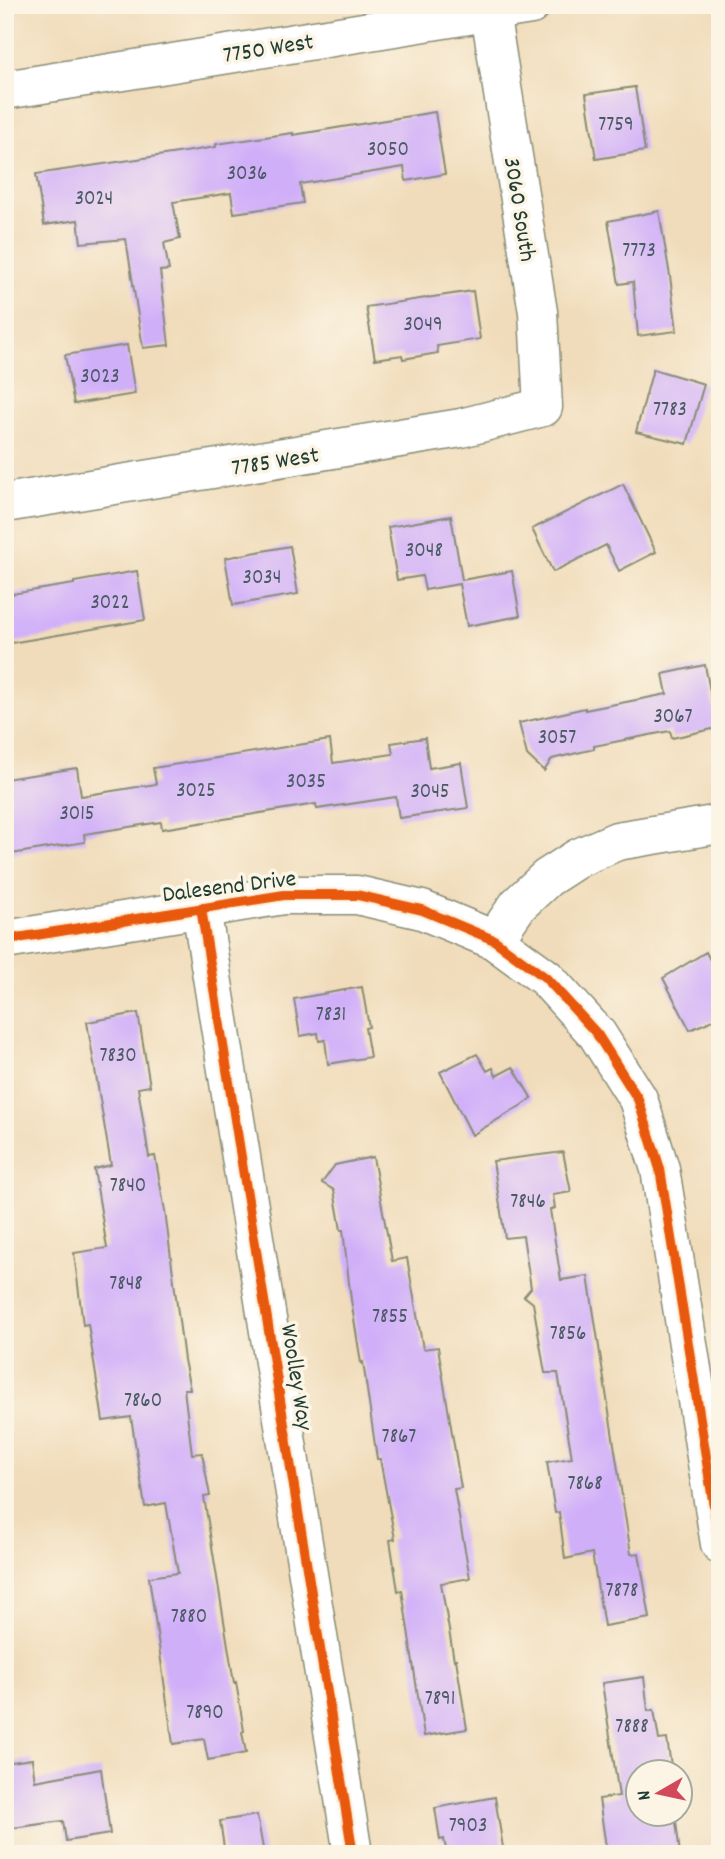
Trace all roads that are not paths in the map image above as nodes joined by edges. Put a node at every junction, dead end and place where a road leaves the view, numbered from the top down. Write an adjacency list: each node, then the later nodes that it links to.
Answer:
1 (531, 5): 2 (street, 7750 West)
2 (490, 12): 3 (street, 7750 West); 4 (street, 3060 South)
3 (5, 90)
4 (543, 407): 5 (street, 7785 West)
5 (5, 503)
6 (720, 824): 9 (street)
7 (201, 908): 8 (street, Dalesend Drive); 9 (street, Dalesend Drive); 11 (street, Woolley Way)
8 (5, 940)
9 (494, 940): 10 (street, Dalesend Drive)
10 (720, 1544)
11 (353, 1854)

